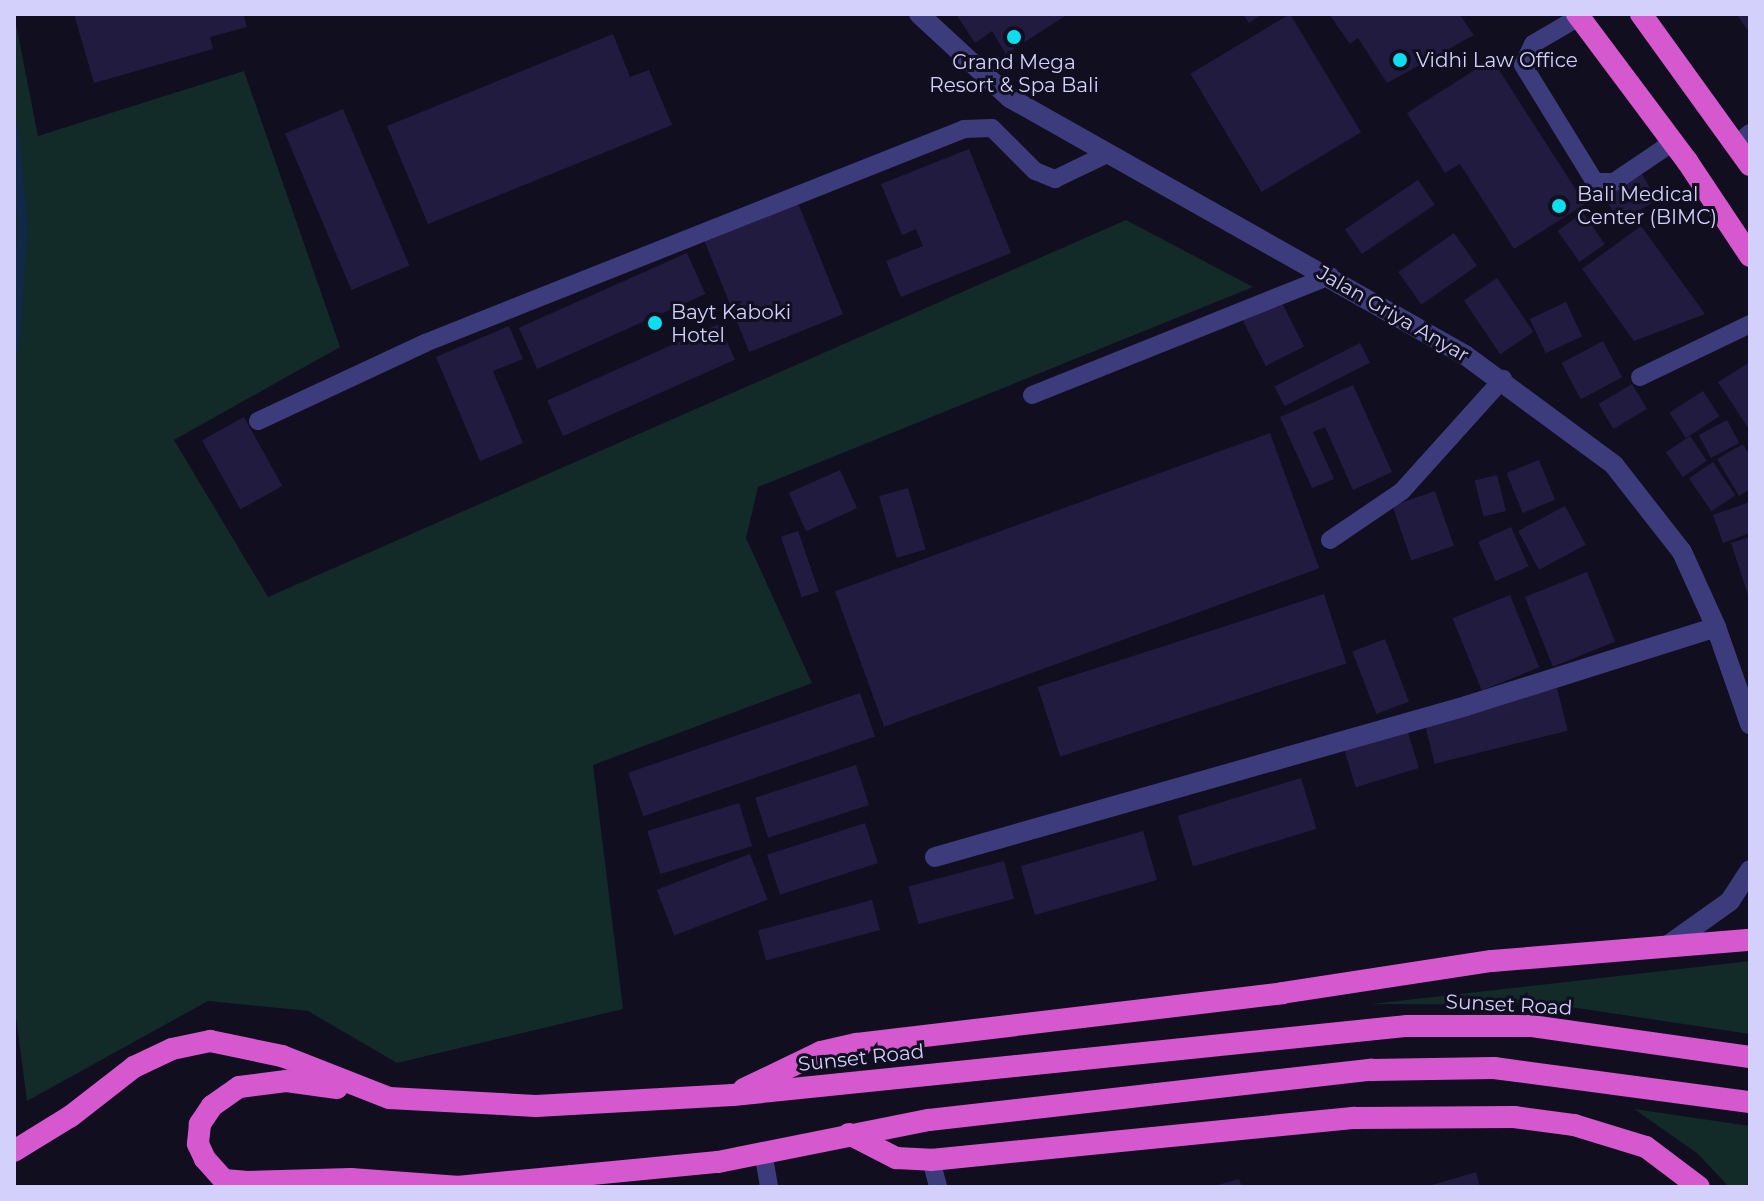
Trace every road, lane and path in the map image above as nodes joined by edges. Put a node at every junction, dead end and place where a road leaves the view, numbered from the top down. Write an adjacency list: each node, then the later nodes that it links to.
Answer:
1 (919, 14): 6 (street, Jalan Griya Anyar)
2 (1641, 14): 4 (highway)
3 (1578, 15): 5 (highway); 5 (lane)
4 (1743, 139): 7 (highway)
5 (1673, 142): 8 (highway)
6 (1107, 154): 9 (street, Jalan Griya Anyar); 14 (lane)
7 (1750, 165)
8 (1750, 256)
9 (1330, 276): 12 (street, Jalan Griya Anyar); 13 (lane)
10 (1750, 324): 11 (lane)
11 (1640, 377)
12 (1503, 379): 15 (lane); 16 (street, Jalan Griya Anyar)
13 (1032, 395)
14 (258, 421)
15 (1330, 540)
16 (1716, 627): 17 (street, Jalan Griya Anyar); 18 (street)
17 (1750, 724)
18 (935, 857)
19 (1750, 870): 21 (street)
20 (1750, 940): 21 (highway)
21 (1667, 946): 23 (highway)
22 (1750, 1057): 23 (highway, Sunset Road)
23 (733, 1095): 24 (highway, Sunset Road)
24 (389, 1098): 27 (highway, Sunset Road); 32 (highway)
25 (1750, 1102): 26 (highway)
26 (849, 1134): 28 (highway); 29 (highway)
27 (14, 1151)
28 (763, 1152): 30 (highway); 33 (lane)
29 (931, 1160): 34 (lane); 35 (highway)
30 (623, 1178): 31 (highway)
31 (498, 1184): 32 (highway)
32 (458, 1187)
33 (769, 1187)
34 (938, 1187)
35 (1699, 1187)

